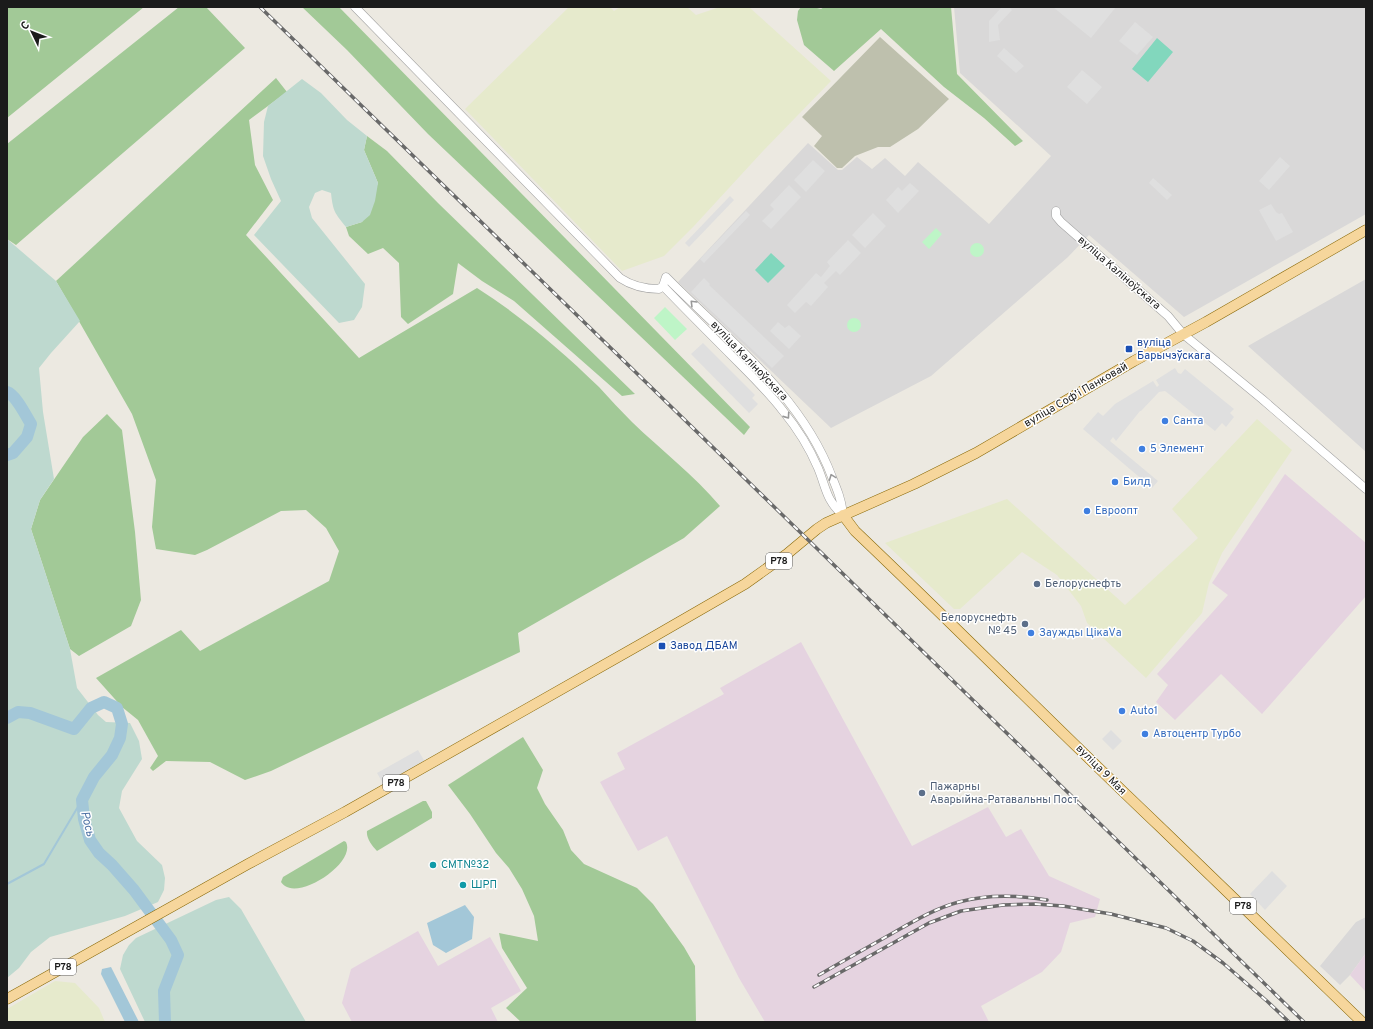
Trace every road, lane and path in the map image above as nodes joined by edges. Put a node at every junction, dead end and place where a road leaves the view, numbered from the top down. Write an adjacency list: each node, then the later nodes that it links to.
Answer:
1 (355, 7): 4 (street)
2 (1056, 211): 5 (street, вуліца Каліноўскага)
3 (1366, 230): 5 (main road, вуліца Софʼі Панковай)
4 (663, 286): 7 (street, вуліца Каліноўскага, one-way to 7); 7 (street, вуліца Каліноўскага, one-way to 4)
5 (1183, 334): 6 (street); 7 (main road, вуліца Софʼі Панковай)
6 (1366, 489)
7 (843, 514): 8 (main road, Р78); 9 (main road, вуліца 9 Мая / Р78)
8 (7, 999)
9 (1362, 1022)

